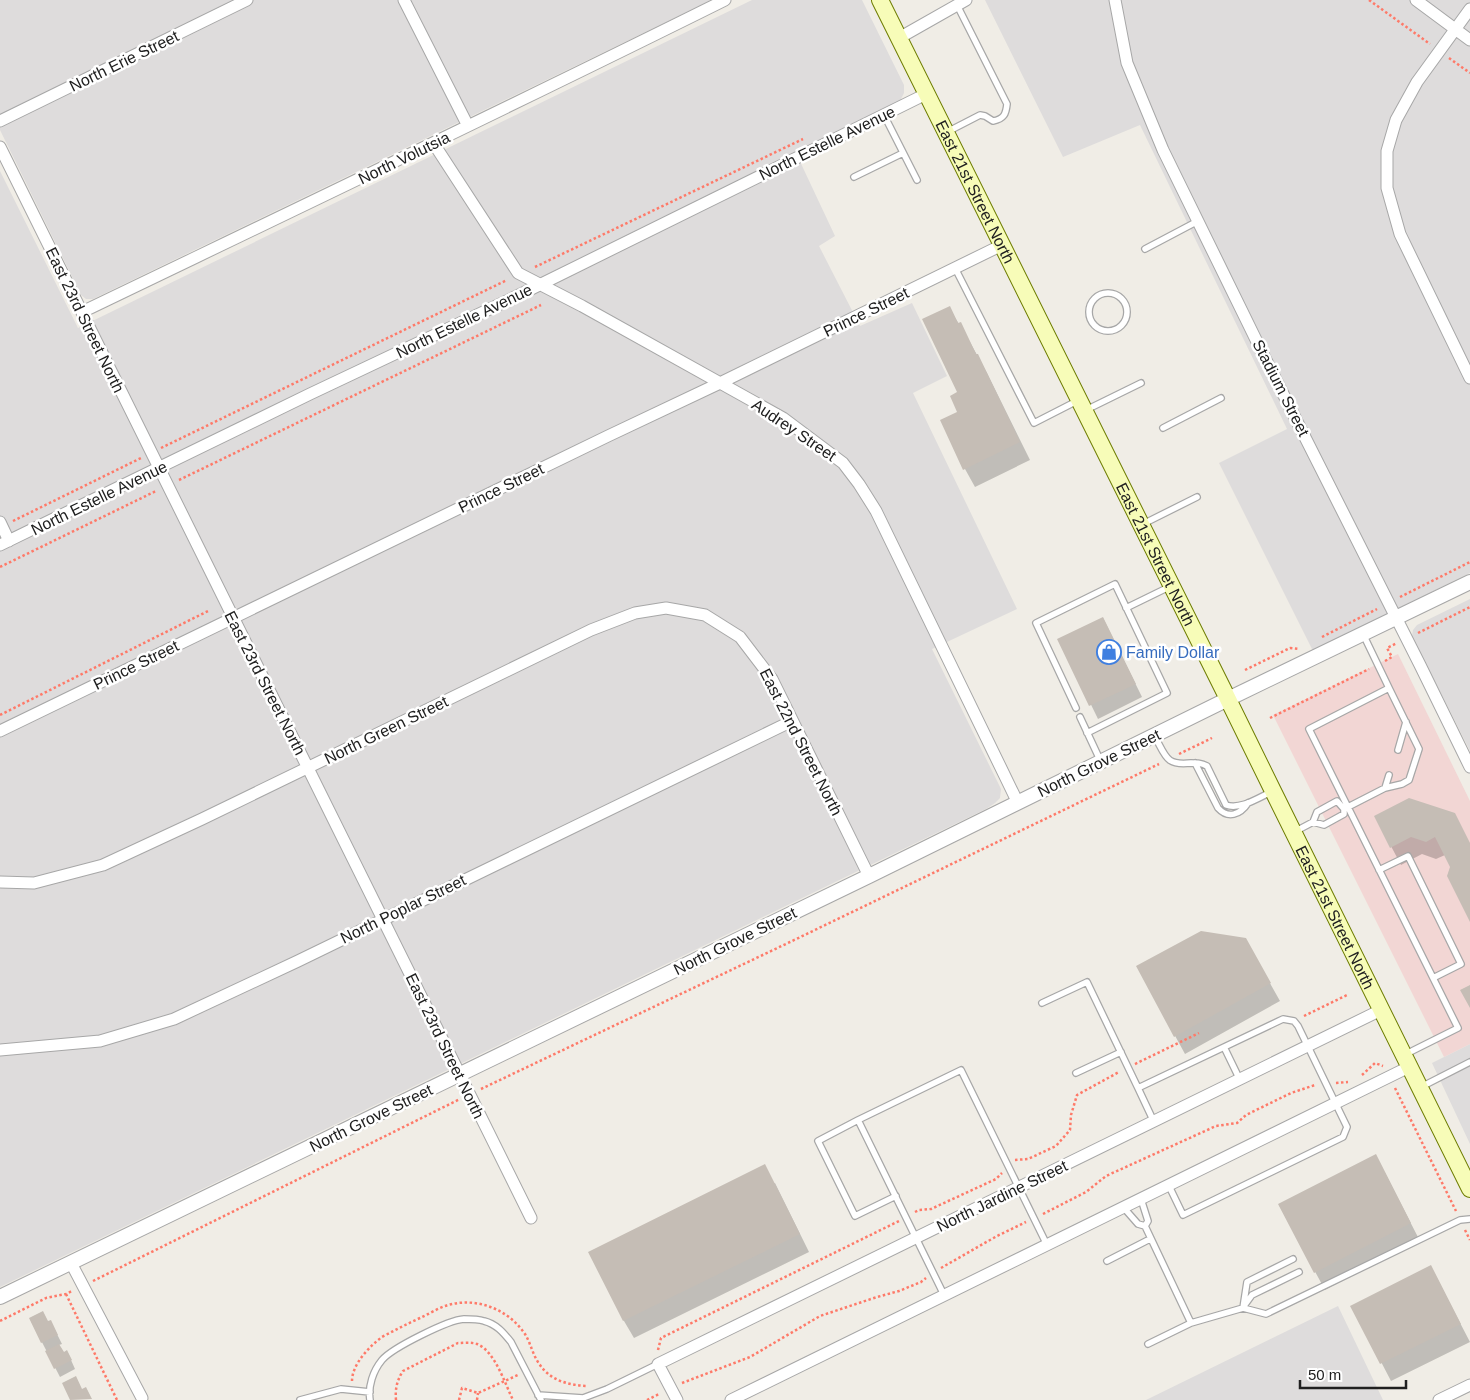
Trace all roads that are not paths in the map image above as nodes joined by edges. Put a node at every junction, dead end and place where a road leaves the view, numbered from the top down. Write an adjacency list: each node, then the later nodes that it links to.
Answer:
1 (247, 0): 14 (street, North Erie Street)
2 (404, 0): 15 (street)
3 (725, 0): 15 (street, North Volutsia)
4 (880, 0): 10 (main road, East 21st Street North)
5 (1115, 0): 22 (street, Stadium Street)
6 (1416, 0): 9 (street)
7 (961, 2): 10 (street); 16 (lane)
8 (1470, 9): 9 (street)
9 (1455, 29): 11 (street); 29 (street)
10 (899, 38): 12 (main road, East 21st Street North)
11 (1470, 40)
12 (926, 94): 13 (street, North Estelle Avenue); 16 (main road, East 21st Street North)
13 (884, 115): 19 (lane); 26 (street, North Estelle Avenue)
14 (0, 122)
15 (468, 126): 17 (street, North Volutsia)
16 (945, 132): 23 (main road, East 21st Street North)
17 (434, 144): 26 (street, Audrey Street); 27 (street, North Volutsia)
18 (0, 147): 27 (street, East 23rd Street North)
19 (903, 153): 20 (lane); 21 (lane)
20 (854, 177)
21 (917, 180)
22 (1198, 221): 24 (lane); 45 (street, Stadium Street)
23 (1002, 245): 25 (street, Prince Street); 33 (main road, East 21st Street North)
24 (1145, 249)
25 (955, 268): 30 (street, Prince Street); 33 (lane)
26 (540, 284): 30 (street, Audrey Street); 35 (street, North Estelle Avenue)
27 (82, 312): 35 (street, East 23rd Street North)
28 (1127, 314): 28 (lane)
29 (1470, 378)
30 (720, 383): 44 (street, Prince Street); 63 (street, Audrey Street)
31 (1141, 383): 33 (lane)
32 (1221, 398): 34 (lane)
33 (1082, 405): 38 (main road, East 21st Street North)
34 (1162, 428)
35 (159, 469): 39 (street, North Estelle Avenue); 44 (street, East 23rd Street North)
36 (1197, 497): 38 (lane)
37 (1, 524): 39 (street)
38 (1141, 525): 41 (main road, East 21st Street North)
39 (5, 543)
40 (1470, 582): 45 (street, North Grove Street)
41 (1172, 586): 42 (lane); 48 (main road, East 21st Street North)
42 (1126, 608): 49 (lane); 54 (lane)
43 (688, 612): 51 (street, East 22nd Street North); 59 (street, North Green Street)
44 (232, 618): 53 (street, Prince Street); 59 (street, East 23rd Street North)
45 (1396, 618): 46 (street, North Grove Street); 58 (street, Stadium Street)
46 (1363, 634): 47 (lane); 48 (street, North Grove Street)
47 (1390, 688): 52 (lane); 64 (lane)
48 (1228, 699): 55 (street, North Grove Street); 62 (main road, East 21st Street North)
49 (1076, 708)
50 (1080, 717): 54 (lane)
51 (792, 721): 68 (street, East 22nd Street North); 70 (street, North Poplar Street)
52 (1406, 722): 56 (lane); 61 (lane)
53 (0, 731)
54 (1087, 732): 57 (lane)
55 (1154, 735): 57 (street, North Grove Street); 62 (lane)
56 (1398, 750)
57 (1101, 762): 63 (street, North Grove Street)
58 (1470, 767)
59 (308, 768): 69 (street, North Green Street); 70 (street, East 23rd Street North)
60 (1389, 775): 61 (lane)
61 (1385, 788): 64 (lane)
62 (1272, 791): 66 (main road, East 21st Street North)
63 (1018, 803): 68 (street, North Grove Street)
64 (1346, 808): 65 (lane); 65 (lane); 67 (lane)
65 (1313, 822): 66 (lane)
66 (1294, 832): 73 (main road, East 21st Street North)
67 (1379, 870): 71 (lane); 71 (lane)
68 (869, 876): 81 (street, North Grove Street)
69 (0, 882)
70 (382, 919): 76 (street, North Poplar Street); 81 (street, East 23rd Street North)
71 (1433, 978): 78 (lane)
72 (1042, 1003): 77 (lane)
73 (1381, 1010): 74 (street, North Jardine Street); 78 (main road, East 21st Street North)
74 (1308, 1046): 75 (lane); 82 (street, North Jardine Street); 85 (lane)
75 (1224, 1047): 82 (lane); 83 (lane)
76 (0, 1050)
77 (1121, 1052): 80 (lane); 83 (lane)
78 (1407, 1061): 84 (main road, East 21st Street North); 85 (street)
79 (1470, 1062): 84 (lane)
80 (1076, 1073)
81 (459, 1075): 94 (street, East 23rd Street North); 102 (street, North Grove Street)
82 (1240, 1080): 87 (street, North Jardine Street)
83 (1138, 1088): 87 (lane)
84 (1420, 1088): 90 (main road, East 21st Street North)
85 (1336, 1103): 88 (street); 88 (lane)
86 (858, 1120): 89 (lane); 91 (lane); 91 (lane)
87 (1154, 1122): 89 (street, North Jardine Street)
88 (1169, 1186): 92 (street)
89 (1019, 1188): 97 (street, North Jardine Street); 99 (lane)
90 (1470, 1189)
91 (896, 1196): 97 (lane)
92 (1141, 1199): 93 (street); 96 (lane)
93 (1124, 1208): 96 (lane); 99 (street)
94 (531, 1218)
95 (1470, 1219): 106 (lane)
96 (1145, 1226): 98 (lane)
97 (916, 1238): 104 (lane); 109 (street, North Jardine Street)
98 (1150, 1239): 101 (lane); 107 (lane)
99 (1048, 1245): 104 (street)
100 (1293, 1259): 106 (lane)
101 (1107, 1261)
102 (72, 1263): 105 (street, North Grove Street); 113 (street)
103 (1299, 1272): 106 (lane)
104 (944, 1295): 117 (street)
105 (0, 1298)
106 (1243, 1308): 107 (lane)
107 (1191, 1323): 108 (lane)
108 (1148, 1344)
109 (658, 1364): 112 (lane); 116 (street)
110 (1470, 1384): 118 (street)
111 (370, 1392): 112 (lane); 114 (lane); 115 (lane)
112 (540, 1397)
113 (142, 1398)
114 (300, 1400)
115 (370, 1400)
116 (677, 1400)
117 (731, 1400)
118 (1439, 1400)

